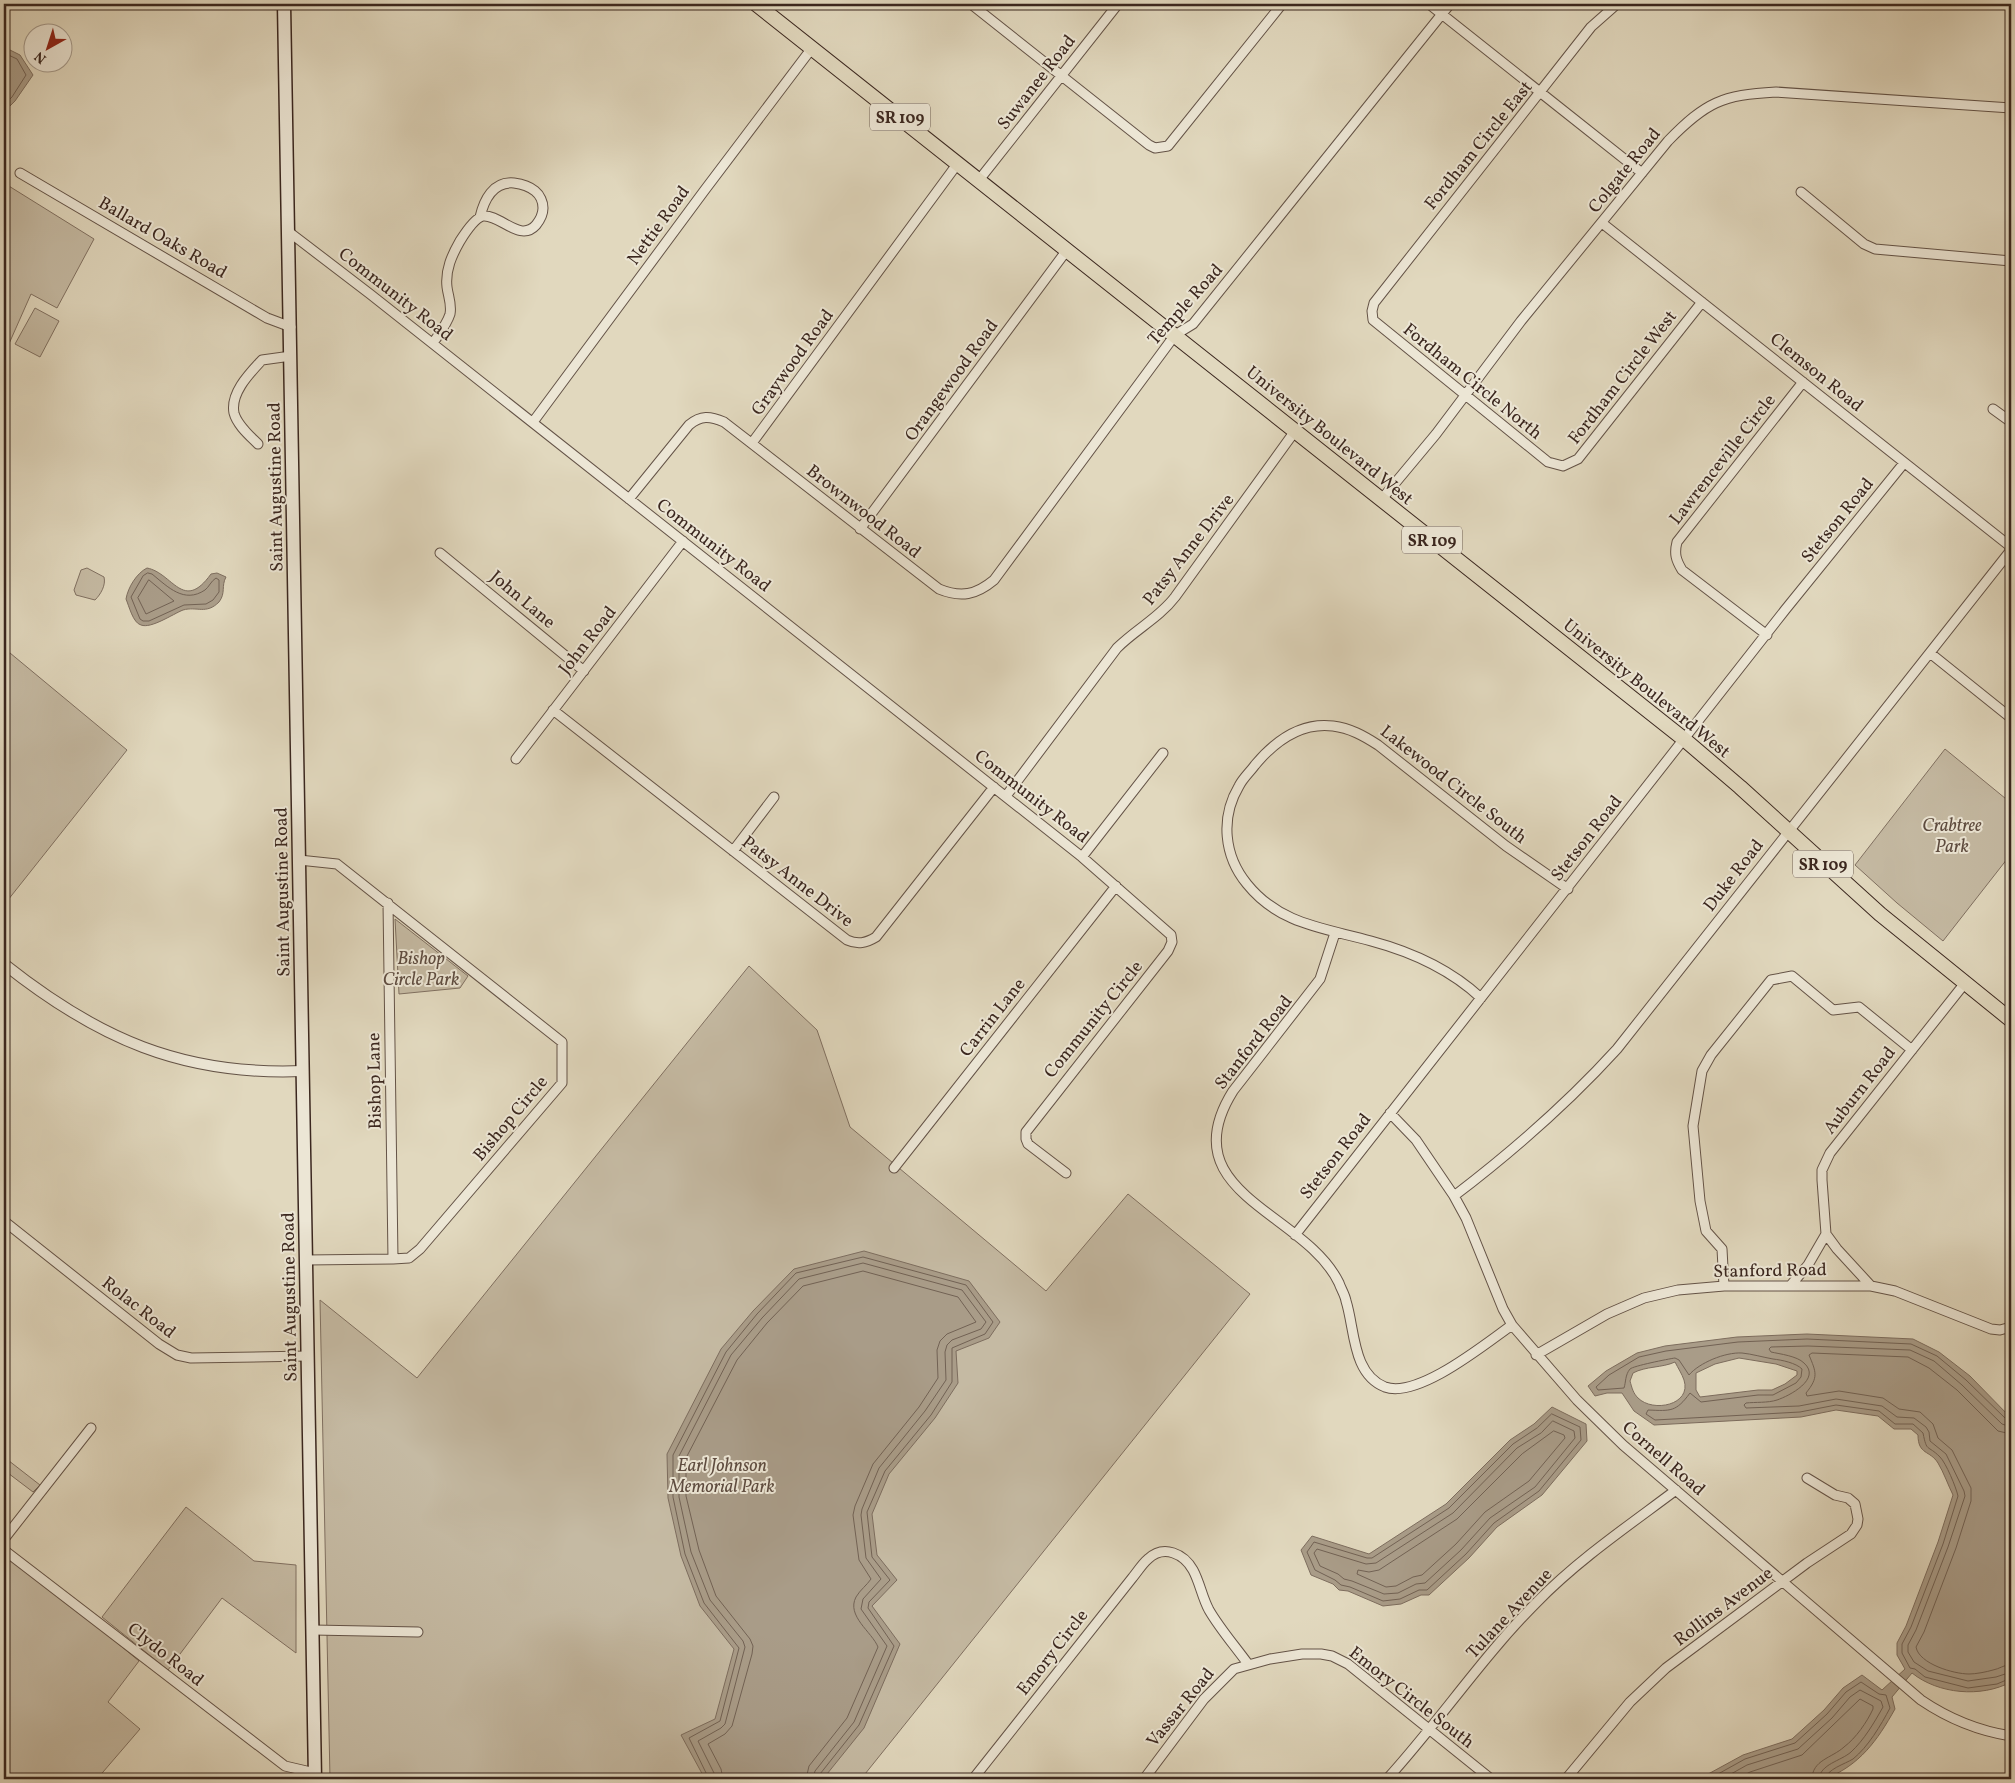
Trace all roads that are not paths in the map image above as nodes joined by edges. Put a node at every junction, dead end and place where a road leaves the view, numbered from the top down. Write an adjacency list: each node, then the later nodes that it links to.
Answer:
1 (284, 4): 21 (main road, Saint Augustine Road)
2 (756, 4): 10 (main road, University Boulevard West / SR 109)
3 (972, 4): 11 (street)
4 (1118, 4): 11 (street, Suwanee Road)
5 (1282, 4): 11 (street)
6 (1429, 4): 9 (street)
7 (1450, 4): 9 (street, Temple Road)
8 (1616, 4): 12 (street, Fordham Circle East)
9 (1442, 14): 12 (street); 27 (street, Temple Road)
10 (812, 48): 14 (main road, University Boulevard West / SR 109); 33 (street, Nettie Road)
11 (1061, 75): 17 (street, Suwanee Road)
12 (1542, 92): 16 (street); 25 (street, Fordham Circle East)
13 (2011, 108): 16 (street, Colgate Road)
14 (958, 163): 17 (main road, University Boulevard West / SR 109); 37 (street, Graywood Road)
15 (20, 172): 26 (street, Ballard Oaks Road)
16 (1642, 173): 20 (street, Colgate Road)
17 (979, 180): 22 (main road, University Boulevard West / SR 109)
18 (1802, 192): 23 (street)
19 (480, 217): 19 (street); 28 (street)
20 (1602, 223): 24 (street, Clemson Road); 31 (street, Colgate Road)
21 (289, 232): 26 (main road, Saint Augustine Road); 28 (street, Community Road)
22 (1067, 250): 27 (main road, University Boulevard West / SR 109); 42 (street, Orangewood Road)
23 (2011, 261)
24 (1702, 302): 30 (street, Clemson Road); 39 (street, Fordham Circle West)
25 (1372, 310): 31 (street, Fordham Circle North)
26 (290, 327): 29 (main road, Saint Augustine Road)
27 (1175, 336): 35 (main road, University Boulevard West / SR 109); 46 (street, Temple Road)
28 (433, 344): 33 (street, Community Road)
29 (291, 356): 36 (street); 61 (main road, Saint Augustine Road)
30 (1804, 382): 38 (street, Clemson Road); 47 (street, Lawrenceville Circle)
31 (1464, 395): 39 (street, Fordham Circle North); 41 (street, Colgate Road)
32 (1993, 409): 34 (street)
33 (533, 422): 40 (street, Community Road)
34 (2011, 422)
35 (1295, 431): 41 (main road, University Boulevard West / SR 109); 56 (street, Patsy Anne Drive)
36 (258, 444)
37 (752, 444): 40 (street, Graywood Road); 42 (street, Brownwood Road)
38 (1904, 462): 44 (street, Clemson Road); 47 (street, Stetson Road)
39 (1563, 466)
40 (629, 499): 43 (street, Community Road)
41 (1381, 500): 52 (main road, University Boulevard West / SR 109)
42 (860, 528): 46 (street, Brownwood Road)
43 (683, 541): 49 (street, John Road); 55 (street, Community Road)
44 (2011, 549): 48 (street, Duke Road)
45 (440, 553): 49 (street, John Lane)
46 (960, 596)
47 (1767, 635): 52 (street, Stetson Road)
48 (1930, 653): 51 (street); 58 (street, Duke Road)
49 (584, 671): 50 (street, John Road)
50 (553, 710): 54 (street, John Road); 59 (street, Patsy Anne Drive)
51 (2011, 718)
52 (1684, 740): 58 (main road, University Boulevard West / SR 109); 63 (street, Stetson Road)
53 (1163, 753): 60 (street)
54 (516, 759)
55 (994, 787): 56 (street, Community Road); 59 (street, Patsy Anne Drive)
56 (1006, 796): 60 (street, Community Road)
57 (774, 797): 59 (street)
58 (1788, 832): 67 (main road, University Boulevard West / SR 109); 75 (street, Duke Road)
59 (733, 851)
60 (1082, 856): 62 (street, Community Road)
61 (299, 860): 64 (street, Bishop Circle); 71 (main road, Saint Augustine Road)
62 (1116, 886): 73 (street, Carrin Lane); 74 (street, Community Circle)
63 (1568, 889): 65 (street, Lakewood Circle South); 68 (street, Stetson Road)
64 (388, 903): 80 (street, Bishop Lane); 80 (street, Bishop Circle)
65 (1335, 933): 68 (street, Lakewood Circle South); 78 (street, Stanford Road)
66 (4, 964): 71 (street)
67 (1965, 984): 69 (main road, University Boulevard West / SR 109); 70 (street, Auburn Road)
68 (1481, 998): 72 (street, Stetson Road)
69 (2011, 1020)
70 (1912, 1050): 77 (street, Auburn Road); 81 (street)
71 (303, 1071): 79 (main road, Saint Augustine Road)
72 (1390, 1113): 75 (street, Cornell Road); 78 (street, Stetson Road)
73 (894, 1168)
74 (1066, 1173)
75 (1454, 1196): 84 (street, Cornell Road)
76 (4, 1221): 87 (street, Rolac Road)
77 (1826, 1234): 82 (street); 83 (street)
78 (1295, 1235): 84 (street, Stanford Road)
79 (306, 1260): 80 (street, Bishop Circle); 87 (main road, Saint Augustine Road)
80 (393, 1260)
81 (1724, 1286): 82 (street, Stanford Road); 86 (street, Stanford Road)
82 (1790, 1286): 83 (street, Stanford Road)
83 (1871, 1286): 85 (street, Stanford Road)
84 (1512, 1325): 86 (street, Cornell Road)
85 (2011, 1327)
86 (1536, 1355): 90 (street, Cornell Road)
87 (308, 1356): 94 (main road, Saint Augustine Road)
88 (91, 1428): 91 (street)
89 (1807, 1478): 93 (street, Rollins Avenue)
90 (1676, 1490): 93 (street, Cornell Road); 97 (street, Tulane Avenue)
91 (4, 1539)
92 (4, 1550): 99 (street, Clydo Road)
93 (1783, 1582): 98 (street, Cornell Road); 104 (street, Rollins Avenue)
94 (313, 1630): 95 (street); 99 (main road, Saint Augustine Road)
95 (418, 1632)
96 (1248, 1664): 97 (street, Emory Circle South); 100 (street, Emory Circle); 101 (street, Vassar Road)
97 (1429, 1729): 102 (street, Tulane Avenue); 103 (street, Emory Circle South)
98 (2011, 1736)
99 (315, 1776)
100 (973, 1779)
101 (1144, 1779)
102 (1387, 1779)
103 (1491, 1779)
104 (1566, 1779)

